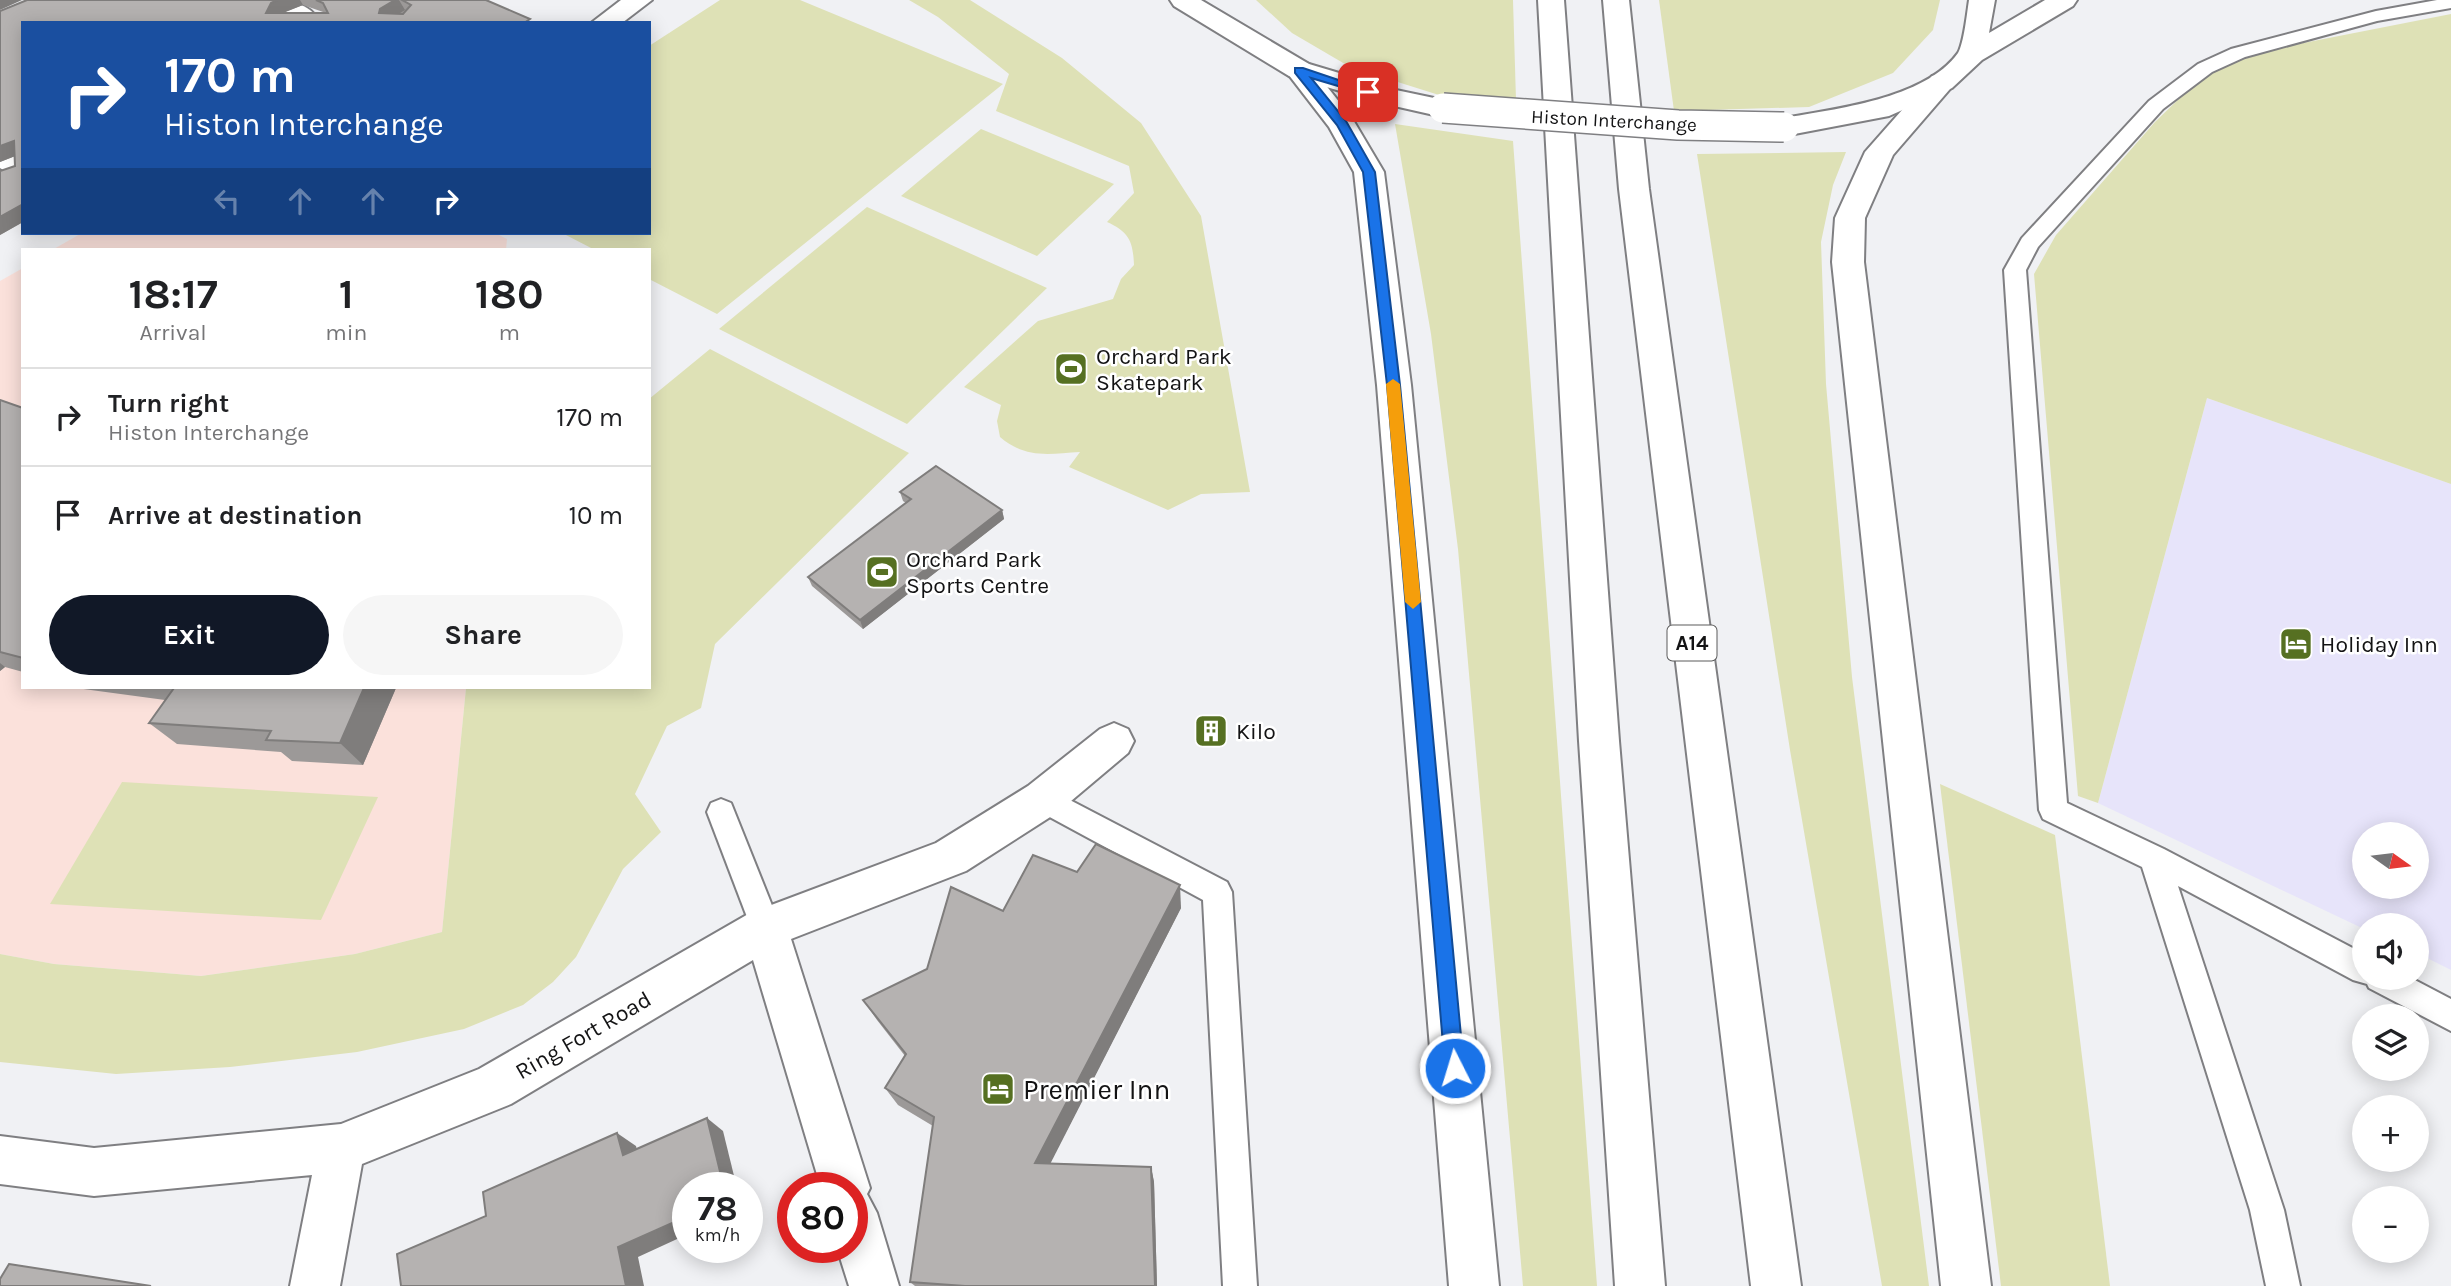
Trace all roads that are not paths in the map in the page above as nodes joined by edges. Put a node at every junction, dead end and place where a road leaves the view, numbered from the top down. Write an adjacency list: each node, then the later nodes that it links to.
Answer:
1 (272, 0): 10 (main road)
2 (639, 0): 11 (main road)
3 (1183, 0): 12 (main road)
4 (1218, 0): 12 (main road, Histon Interchange)
5 (1551, 0): 32 (main road)
6 (1616, 0): 33 (main road, A14)
7 (1982, 0): 13 (main road)
8 (2064, 0): 13 (main road, Histon Interchange)
9 (2451, 3): 19 (lane)
10 (303, 20)
11 (607, 21)
12 (1231, 27): 14 (main road, Histon Interchange)
13 (1972, 54): 15 (main road, Histon Interchange)
14 (1299, 70): 15 (main road, Histon Interchange, bridge); 31 (main road)
15 (1942, 82): 34 (main road)
16 (1114, 741): 17 (main road, Ring Fort Road)
17 (1043, 799): 20 (main road, Ring Fort Road); 30 (lane)
18 (720, 812): 20 (lane)
19 (2154, 858): 21 (lane); 35 (lane)
20 (766, 928): 24 (main road, Ring Fort Road); 26 (main road)
21 (2352, 964)
22 (2402, 990): 23 (lane)
23 (2451, 1016)
24 (341, 1149): 25 (main road, Ring Fort Road); 28 (main road)
25 (0, 1160)
26 (840, 1172)
27 (867, 1263): 29 (main road)
28 (315, 1286)
29 (874, 1286)
30 (1240, 1286)
31 (1474, 1286)
32 (1640, 1286)
33 (1776, 1286)
34 (1966, 1286)
35 (2284, 1286)

